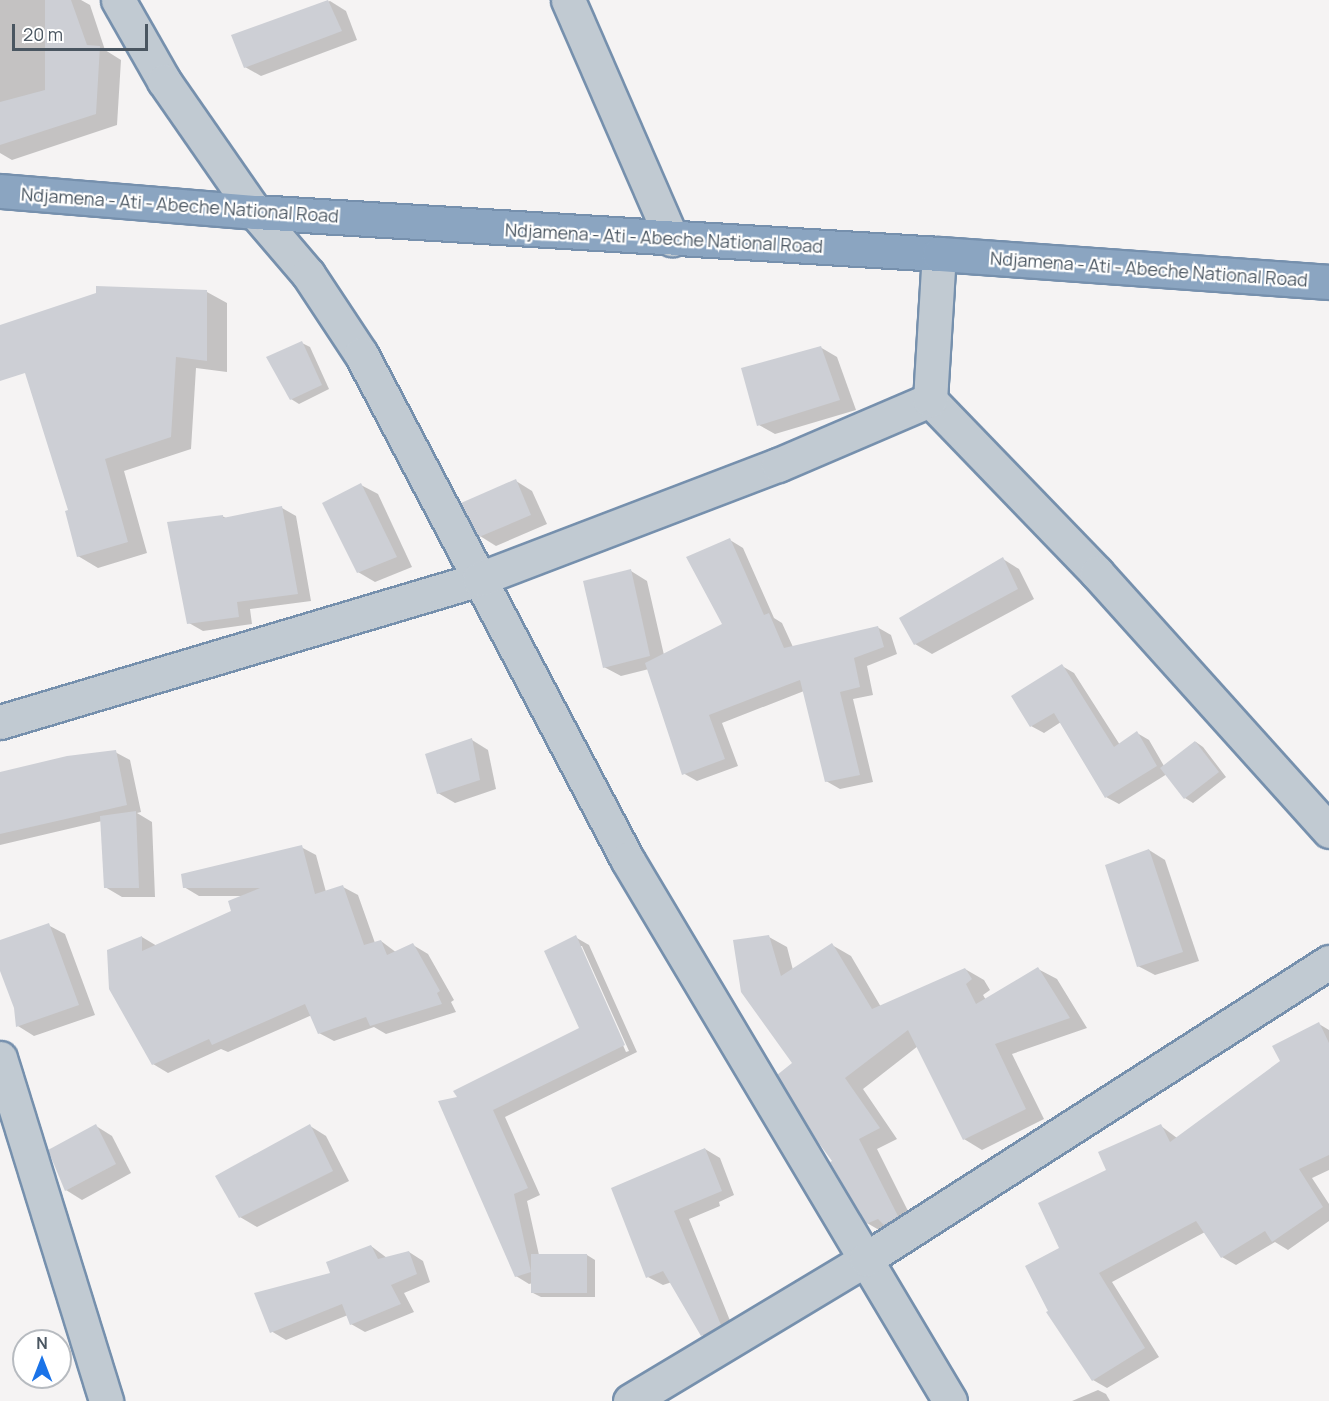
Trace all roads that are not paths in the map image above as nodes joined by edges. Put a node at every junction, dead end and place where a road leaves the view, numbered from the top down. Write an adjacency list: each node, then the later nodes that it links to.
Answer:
1 (118, 0): 4 (street)
2 (568, 0): 5 (street)
3 (0, 191): 4 (highway, Ndjamena - Ati - Abeche National Road)
4 (255, 212): 5 (highway, Ndjamena - Ati - Abeche National Road); 9 (street)
5 (672, 239): 6 (highway, Ndjamena - Ati - Abeche National Road)
6 (939, 254): 7 (highway, Ndjamena - Ati - Abeche National Road); 8 (street)
7 (1329, 282)
8 (930, 400): 9 (street); 11 (street)
9 (479, 579): 10 (street); 14 (street)
10 (0, 722)
11 (1329, 831)
12 (1329, 962): 14 (street)
13 (0, 1058): 15 (street)
14 (866, 1259): 16 (street); 17 (street)
15 (106, 1401)
16 (630, 1401)
17 (950, 1401)

